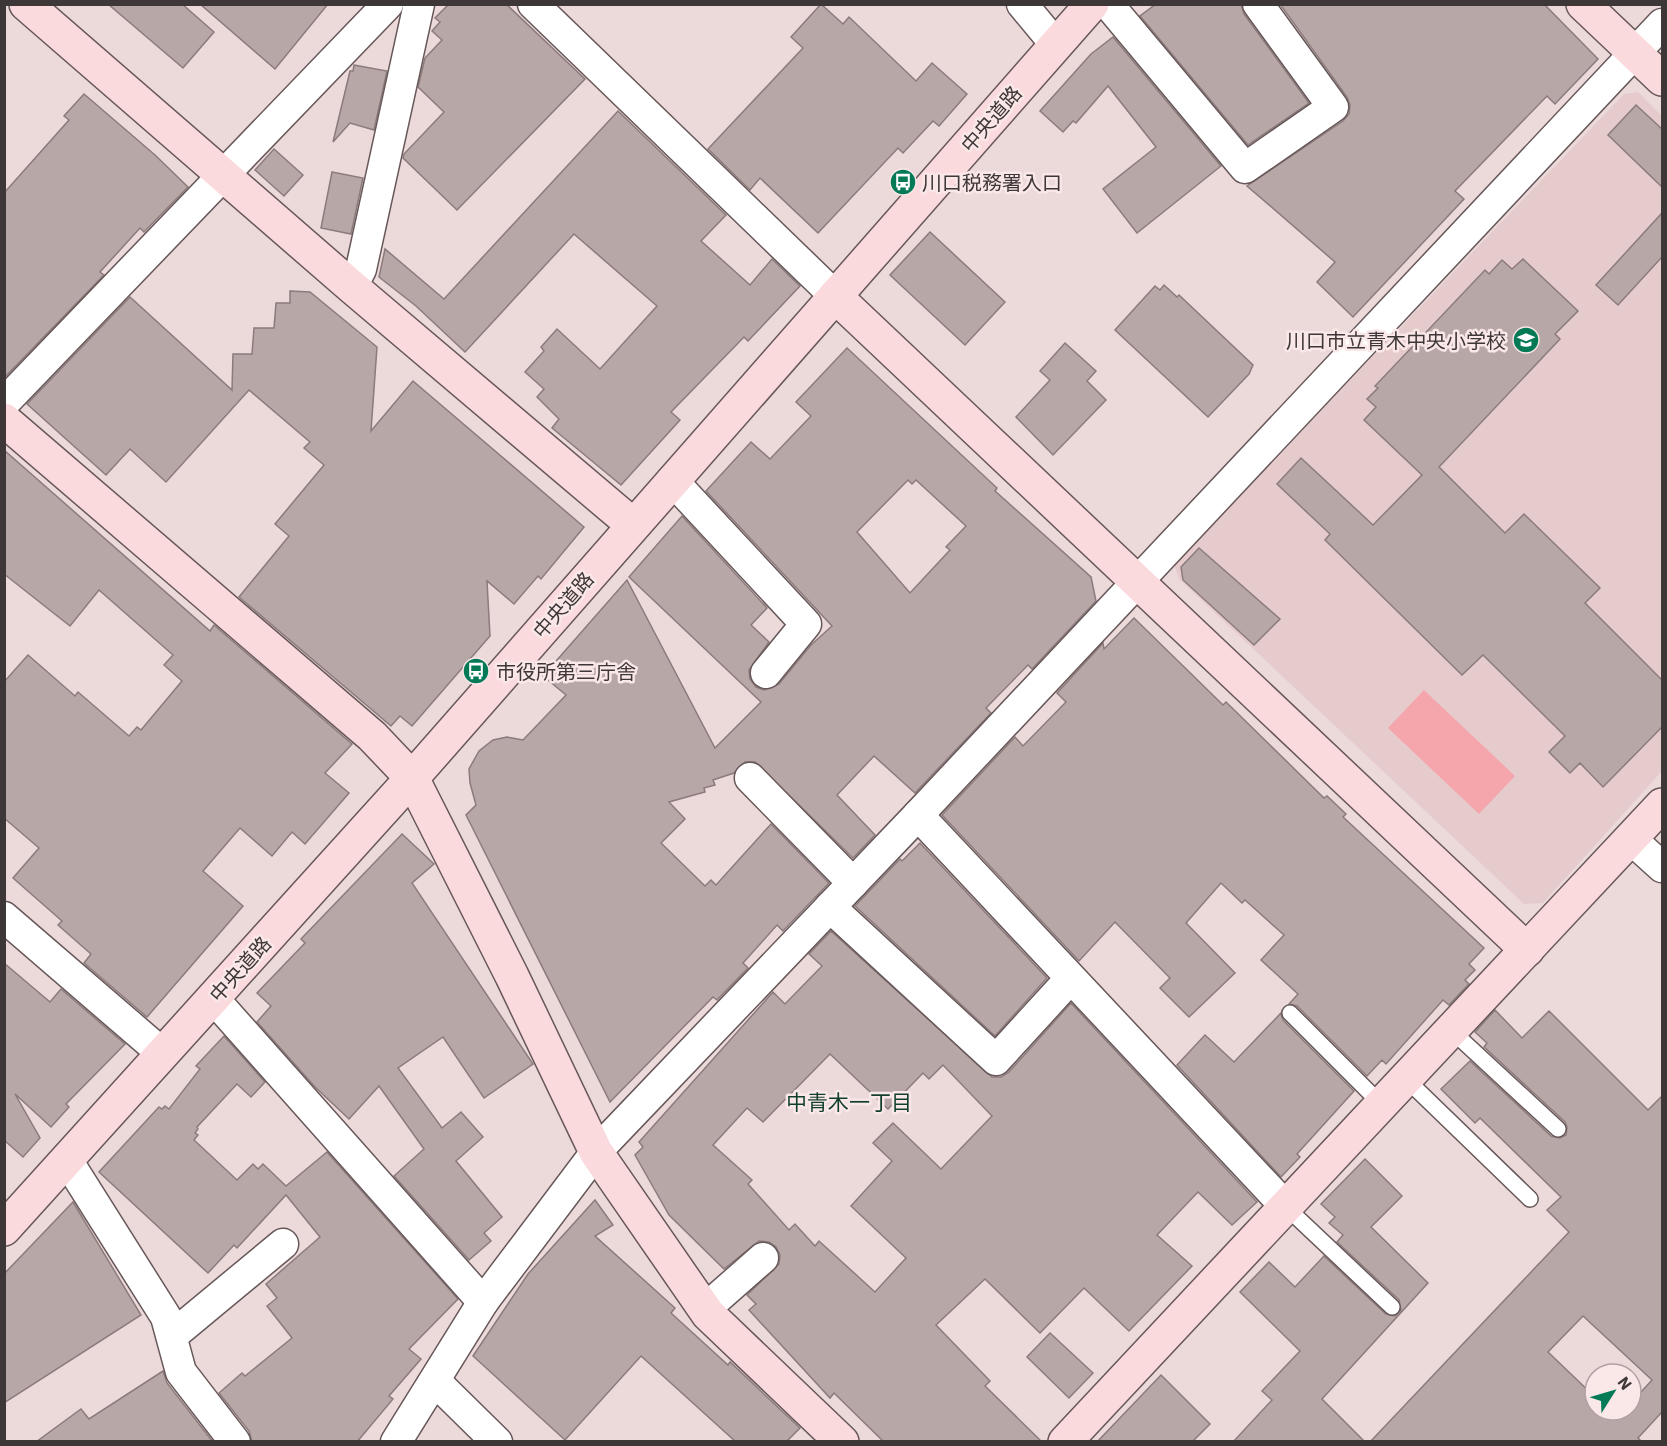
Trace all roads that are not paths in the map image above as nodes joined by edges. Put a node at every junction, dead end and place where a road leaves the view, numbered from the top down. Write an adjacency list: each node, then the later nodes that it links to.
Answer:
1 (26, 4): 14 (street)
2 (388, 4): 14 (street)
3 (419, 4): 15 (street)
4 (533, 4): 16 (street)
5 (1022, 4): 11 (street)
6 (1092, 4): 11 (street, 中央道路)
7 (1108, 4): 8 (street)
8 (1258, 4)
9 (1583, 4): 12 (street)
10 (1662, 24): 12 (street)
11 (1056, 45): 16 (street, 中央道路)
12 (1635, 53): 13 (street); 21 (street)
13 (1662, 79)
14 (222, 175): 15 (street); 17 (street)
15 (352, 287): 20 (street)
16 (835, 296): 19 (street, 中央道路); 21 (street)
17 (4, 403)
18 (4, 420): 23 (street)
19 (672, 480): 20 (street, 中央道路); 22 (street)
20 (633, 525): 23 (street, 中央道路)
21 (1137, 583): 26 (street); 32 (street)
22 (766, 673)
23 (412, 778): 34 (street, 中央道路); 41 (street)
24 (750, 778): 29 (street)
25 (1662, 806): 27 (street)
26 (918, 815): 29 (street); 33 (street)
27 (1631, 839): 28 (street); 32 (street)
28 (1662, 867)
29 (853, 884): 30 (street)
30 (831, 907): 33 (street); 41 (street)
31 (4, 917): 37 (street)
32 (1527, 950): 36 (street)
33 (1070, 979): 44 (street)
34 (213, 998): 37 (street, 中央道路); 48 (street)
35 (1290, 1013): 39 (lane)
36 (1452, 1031): 38 (street); 40 (lane)
37 (163, 1054): 42 (street, 中央道路)
38 (1406, 1079): 39 (street); 43 (lane)
39 (1382, 1105): 44 (street)
40 (1558, 1129)
41 (596, 1152): 48 (street); 50 (street)
42 (67, 1160): 45 (street, 中央道路); 51 (street)
43 (1530, 1199)
44 (1286, 1208): 49 (lane); 57 (street)
45 (4, 1229)
46 (283, 1244): 51 (street)
47 (763, 1258): 50 (street)
48 (483, 1302): 52 (street)
49 (1392, 1307)
50 (705, 1309): 56 (street)
51 (172, 1336): 53 (street)
52 (435, 1381): 54 (street); 55 (street)
53 (235, 1442)
54 (396, 1442)
55 (497, 1442)
56 (842, 1442)
57 (1065, 1442)

